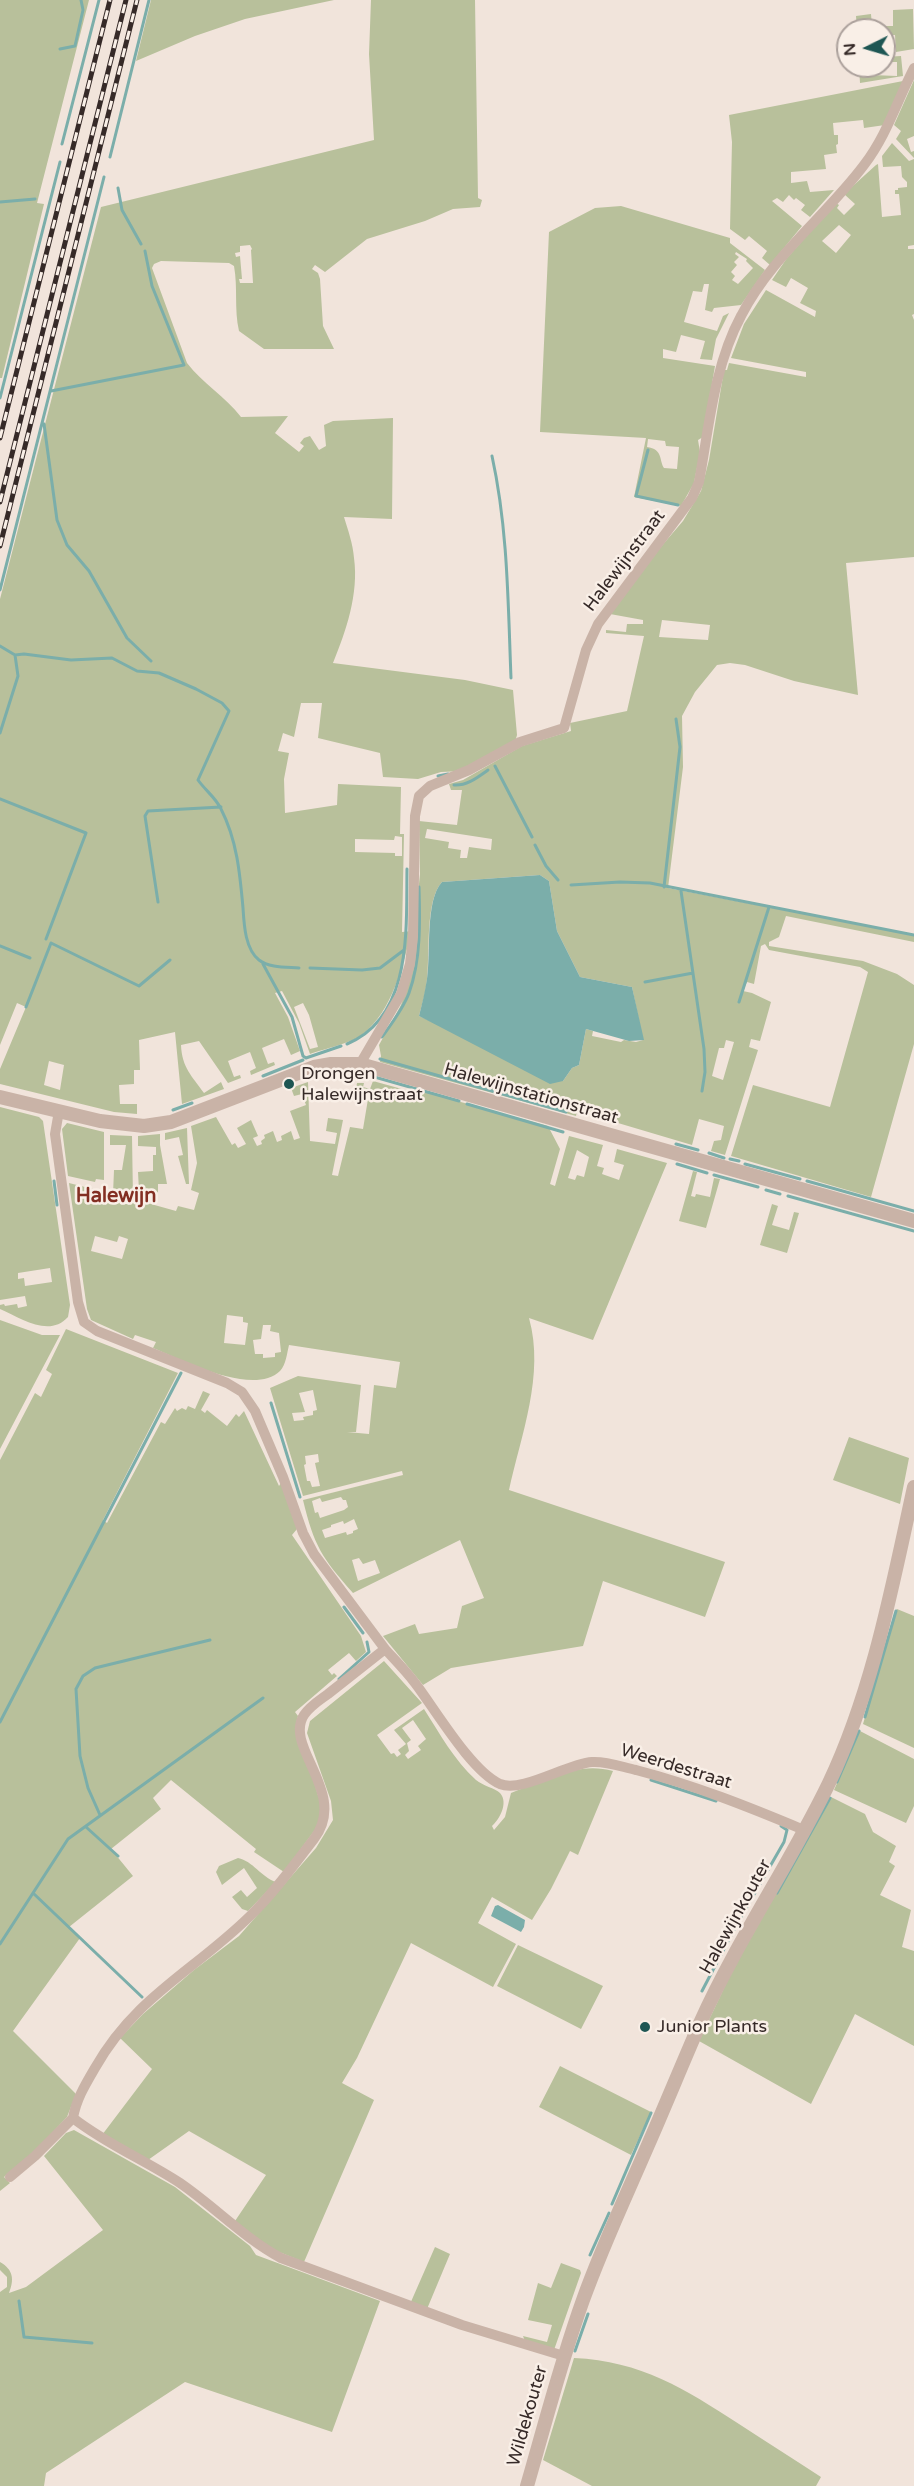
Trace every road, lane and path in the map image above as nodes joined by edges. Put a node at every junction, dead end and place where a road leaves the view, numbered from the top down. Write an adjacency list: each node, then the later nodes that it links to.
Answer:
1 (914, 69): 2 (street, Halewijnstraat)
2 (360, 1064): 4 (street, Halewijnstationstraat); 5 (street, Halewijnstationstraat)
3 (0, 1096): 4 (street, Halewijnstationstraat)
4 (59, 1111): 7 (street)
5 (914, 1221)
6 (914, 1487): 8 (street, Halewijnkouter)
7 (386, 1649): 8 (street, Weerdestraat); 9 (street)
8 (804, 1830): 11 (street, Halewijnkouter)
9 (73, 2118): 10 (street); 11 (street)
10 (10, 2177)
11 (564, 2356): 12 (street, Wildekouter)
12 (527, 2486)

